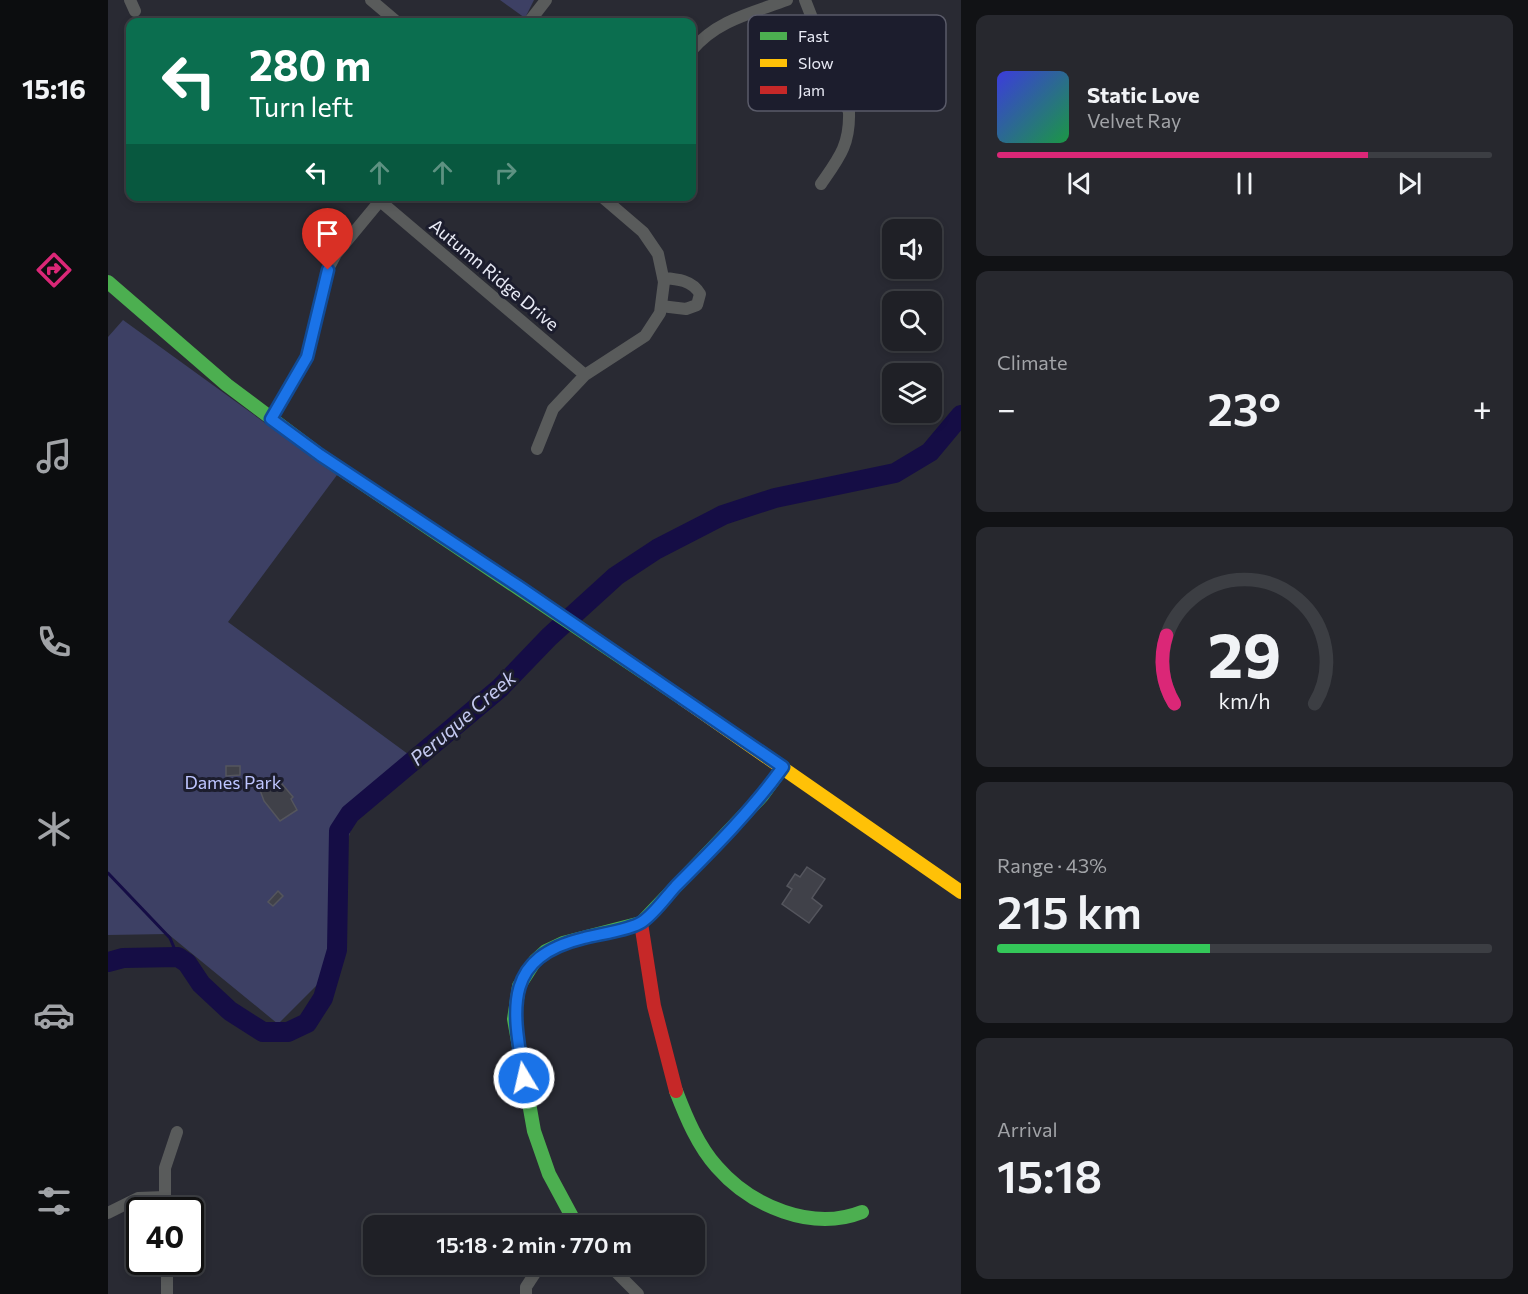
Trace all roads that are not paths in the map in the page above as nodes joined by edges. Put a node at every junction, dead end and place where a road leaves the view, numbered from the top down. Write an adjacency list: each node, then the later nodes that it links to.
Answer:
1 (371, 0): 8 (street)
2 (546, 0): 9 (street)
3 (787, 0): 6 (street)
4 (805, 0): 7 (street)
5 (748, 15): 10 (street)
6 (748, 15)
7 (811, 15)
8 (392, 18)
9 (532, 18)
10 (696, 45)
11 (849, 111): 12 (street)
12 (821, 184)
13 (380, 201): 20 (street)
14 (384, 201): 19 (street, Autumn Ridge Drive)
15 (607, 201): 16 (street)
16 (663, 278): 18 (street); 18 (street)
17 (108, 282): 20 (main road)
18 (661, 306): 19 (street)
19 (585, 375): 21 (street)
20 (271, 419): 22 (main road)
21 (537, 449)
22 (783, 767): 23 (main road); 24 (main road)
23 (961, 892)
24 (641, 923): 28 (main road); 30 (main road)
25 (177, 1132): 26 (street)
26 (165, 1197)
27 (126, 1204): 29 (street)
28 (862, 1212)
29 (108, 1213)
30 (571, 1215)
31 (167, 1275): 34 (street)
32 (534, 1275): 35 (street)
33 (619, 1275): 36 (street)
34 (167, 1294)
35 (526, 1294)
36 (638, 1294)

